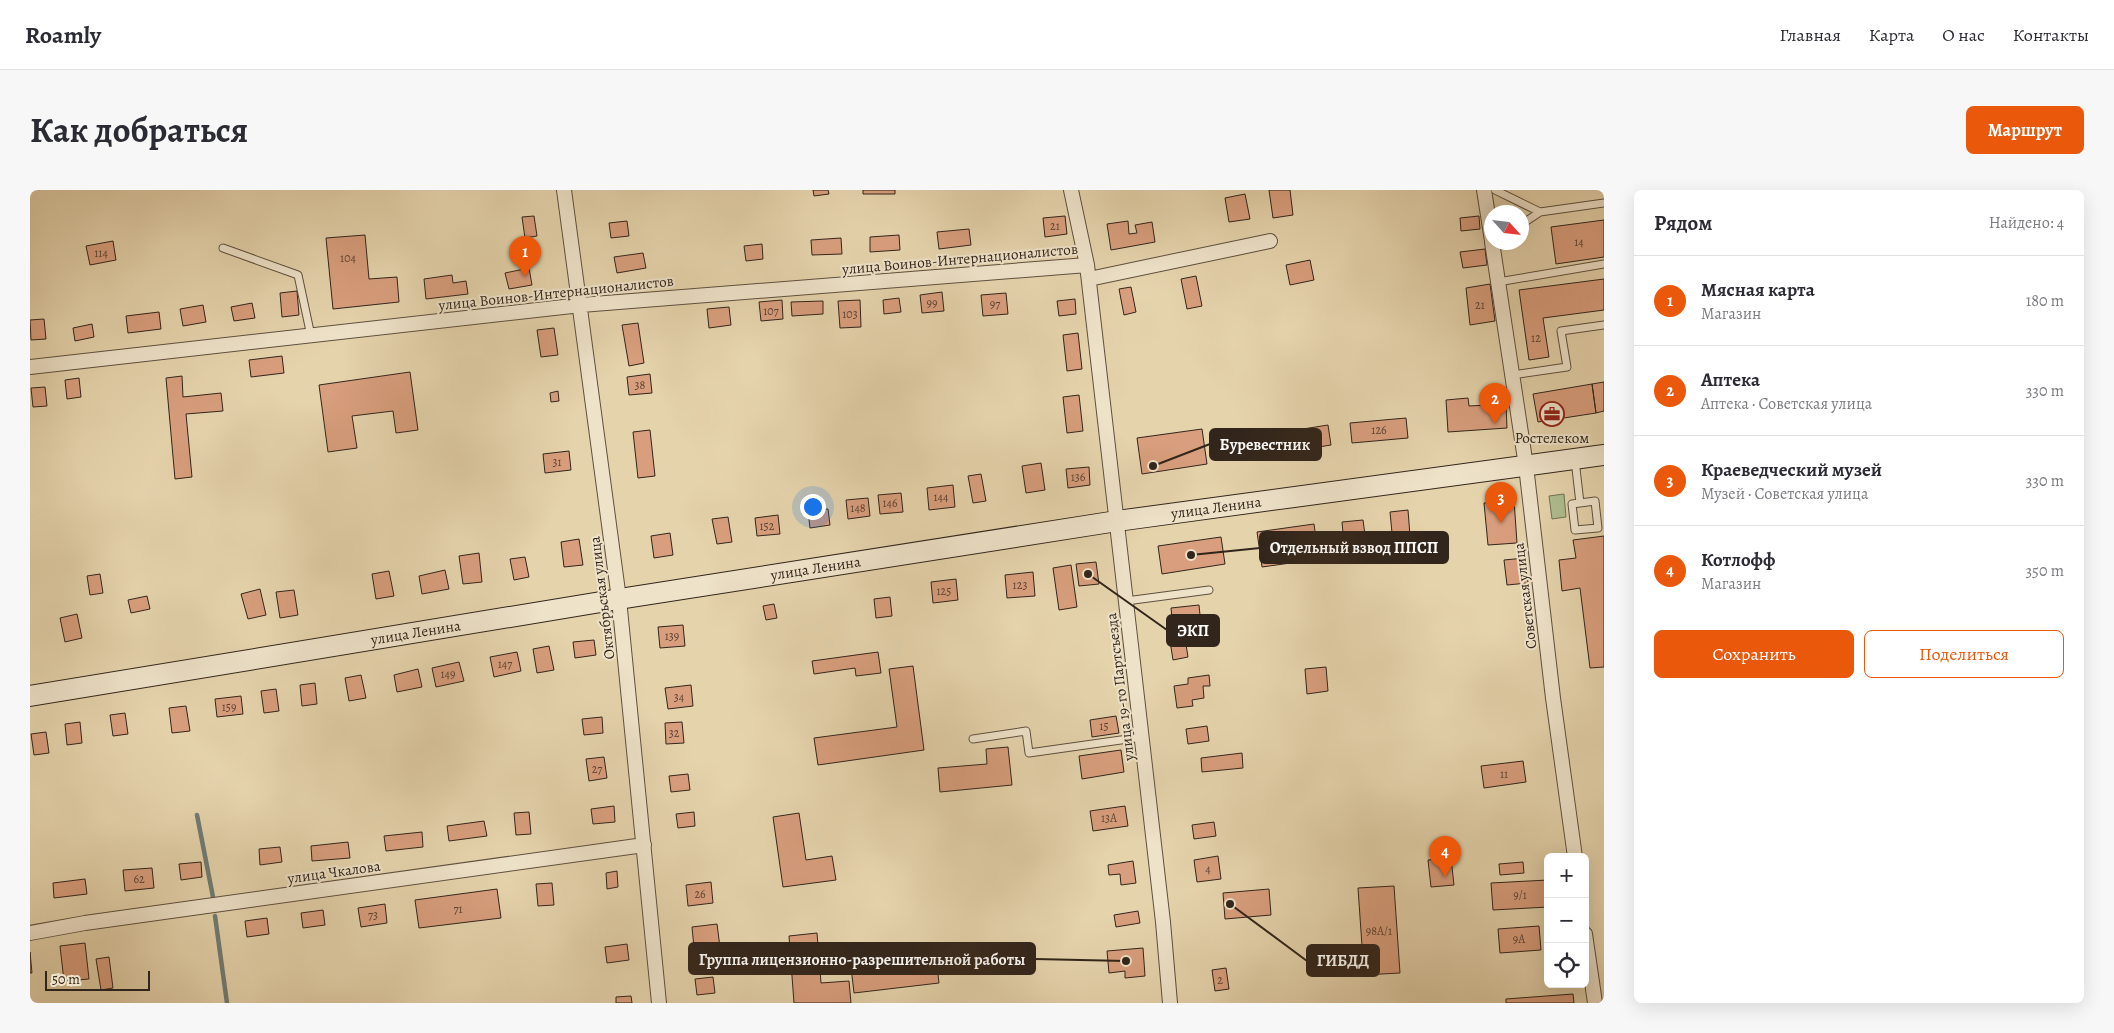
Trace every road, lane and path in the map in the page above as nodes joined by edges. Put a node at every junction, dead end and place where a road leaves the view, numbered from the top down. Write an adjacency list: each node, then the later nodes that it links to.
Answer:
1 (564, 190): 15 (street, Октябрьская улица)
2 (1072, 190): 13 (street, улица 19-го Партсъезда)
3 (1484, 190): 6 (street, Советская улица)
4 (1495, 190): 7 (lane)
5 (1604, 203): 7 (lane)
6 (1486, 205)
7 (1540, 212): 8 (lane)
8 (1529, 219)
9 (1270, 241): 13 (street, улица Воинов-Интернационалистов)
10 (223, 248): 17 (lane)
11 (1493, 250): 14 (street, Советская улица)
12 (1604, 264): 14 (lane)
13 (1088, 272): 15 (street, улица Воинов-Интернационалистов); 24 (street, улица 19-го Партсъезда)
14 (1498, 282): 19 (street, Советская улица)
15 (581, 305): 17 (street, улица Воинов-Интернационалистов); 26 (street, Октябрьская улица)
16 (1604, 325): 19 (lane)
17 (311, 336): 18 (street, улица Воинов-Интернационалистов)
18 (30, 368)
19 (1512, 375): 22 (street, Советская улица)
20 (1604, 456): 21 (main road, улица Ленина)
21 (1575, 459): 22 (main road, улица Ленина); 23 (lane)
22 (1526, 466): 24 (main road, улица Ленина); 32 (street, Советская улица)
23 (1580, 503): 23 (lane)
24 (1117, 521): 26 (main road, улица Ленина); 27 (street, улица 19-го Партсъезда)
25 (1209, 590): 27 (lane)
26 (619, 598): 28 (main road, улица Ленина); 31 (street, Октябрьская улица)
27 (1126, 601): 29 (street, улица 19-го Партсъезда)
28 (30, 696)
29 (1142, 737): 30 (lane); 36 (street, улица 19-го Партсъезда)
30 (973, 739)
31 (644, 845): 33 (street, улица Чкалова); 35 (street, Октябрьская улица)
32 (1573, 853)
33 (30, 933)
34 (1586, 943): 37 (street)
35 (659, 1003)
36 (1170, 1003)
37 (1595, 1003)

